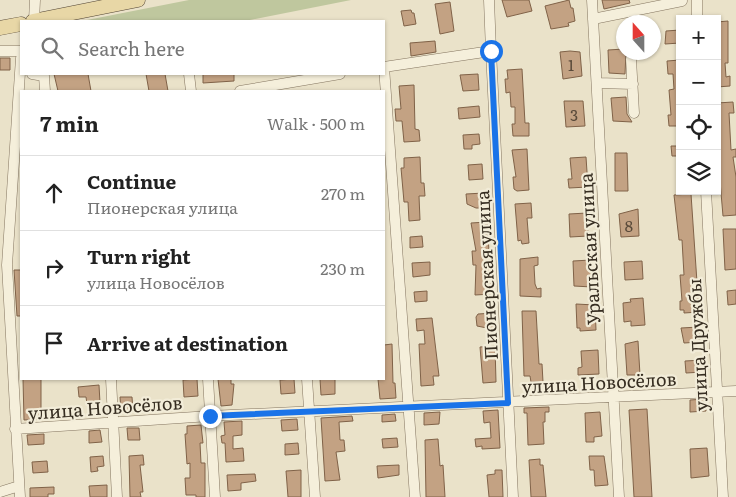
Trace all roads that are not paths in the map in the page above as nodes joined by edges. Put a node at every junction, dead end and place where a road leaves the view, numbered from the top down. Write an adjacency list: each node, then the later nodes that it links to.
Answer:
1 (35, 0): 9 (street)
2 (138, 0): 10 (main road)
3 (489, 0): 15 (street, Пионерская улица)
4 (592, 0): 8 (street, Уральская улица)
5 (696, 0): 7 (street)
6 (682, 1): 8 (street)
7 (698, 15)
8 (593, 19): 23 (street, Уральская улица)
9 (33, 20)
10 (38, 20)
11 (20, 24): 12 (main road)
12 (0, 28)
13 (0, 51): 14 (street)
14 (20, 51)
15 (491, 51): 17 (street); 40 (street, Пионерская улица)
16 (630, 60): 24 (street)
17 (385, 67)
18 (21, 75): 26 (street)
19 (38, 75): 27 (street)
20 (189, 75): 28 (street)
21 (336, 75): 25 (street)
22 (385, 75): 41 (street)
23 (598, 83): 24 (street); 39 (street, Уральская улица)
24 (633, 84): 31 (street)
25 (287, 86): 29 (street)
26 (21, 90)
27 (45, 90)
28 (191, 90)
29 (249, 90)
30 (20, 111): 32 (street)
31 (634, 113)
32 (19, 123): 45 (street)
33 (706, 195): 38 (street, улица Дружбы)
34 (111, 380): 44 (street)
35 (208, 380): 43 (street)
36 (307, 380): 42 (street)
37 (736, 391): 38 (street, улица Новосёлов)
38 (716, 393): 39 (street, улица Новосёлов); 55 (street, улица Дружбы)
39 (612, 397): 40 (street, улица Новосёлов); 54 (street, Уральская улица)
40 (508, 403): 41 (street, улица Новосёлов); 53 (street, Пионерская улица)
41 (409, 407): 42 (street, улица Новосёлов); 52 (street)
42 (309, 411): 43 (street, улица Новосёлов); 51 (street)
43 (210, 416): 44 (street, улица Новосёлов); 50 (street)
44 (113, 422): 45 (street, улица Новосёлов); 49 (street)
45 (14, 429): 46 (street)
46 (19, 486): 47 (street); 48 (street)
47 (0, 492)
48 (20, 497)
49 (117, 497)
50 (215, 497)
51 (315, 497)
52 (415, 497)
53 (513, 497)
54 (619, 497)
55 (723, 497)

